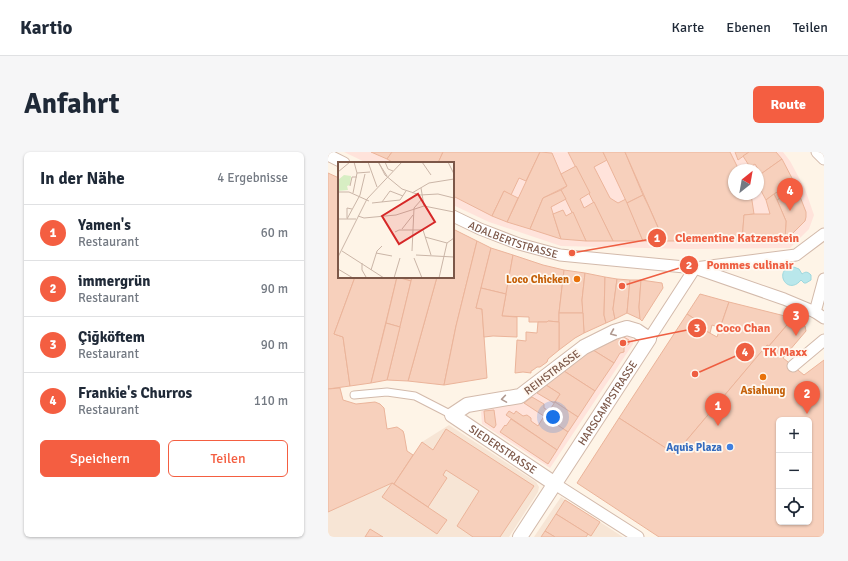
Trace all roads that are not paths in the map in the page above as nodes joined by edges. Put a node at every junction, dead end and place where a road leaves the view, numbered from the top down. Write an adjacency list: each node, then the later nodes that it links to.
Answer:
1 (817, 152): 3 (street)
2 (328, 155): 4 (street)
3 (824, 158)
4 (342, 162)
5 (454, 216): 7 (street, ADALBERTSTRASSE)
6 (824, 234): 7 (street, ADALBERTSTRASSE)
7 (695, 268): 9 (street, ADALBERTSTRASSE); 10 (street, HARSCAMPSTRASSE)
8 (824, 279): 9 (street, ADALBERTSTRASSE)
9 (820, 315)
10 (649, 339): 14 (street, REIHSTRASSE, one-way to 14); 15 (street, HARSCAMPSTRASSE)
11 (824, 340): 12 (street)
12 (793, 366)
13 (354, 395): 14 (lane)
14 (452, 415): 15 (street, SIEDERSTRASSE)
15 (555, 484): 16 (street, HARSCAMPSTRASSE); 17 (street)
16 (520, 537)
17 (638, 537)

